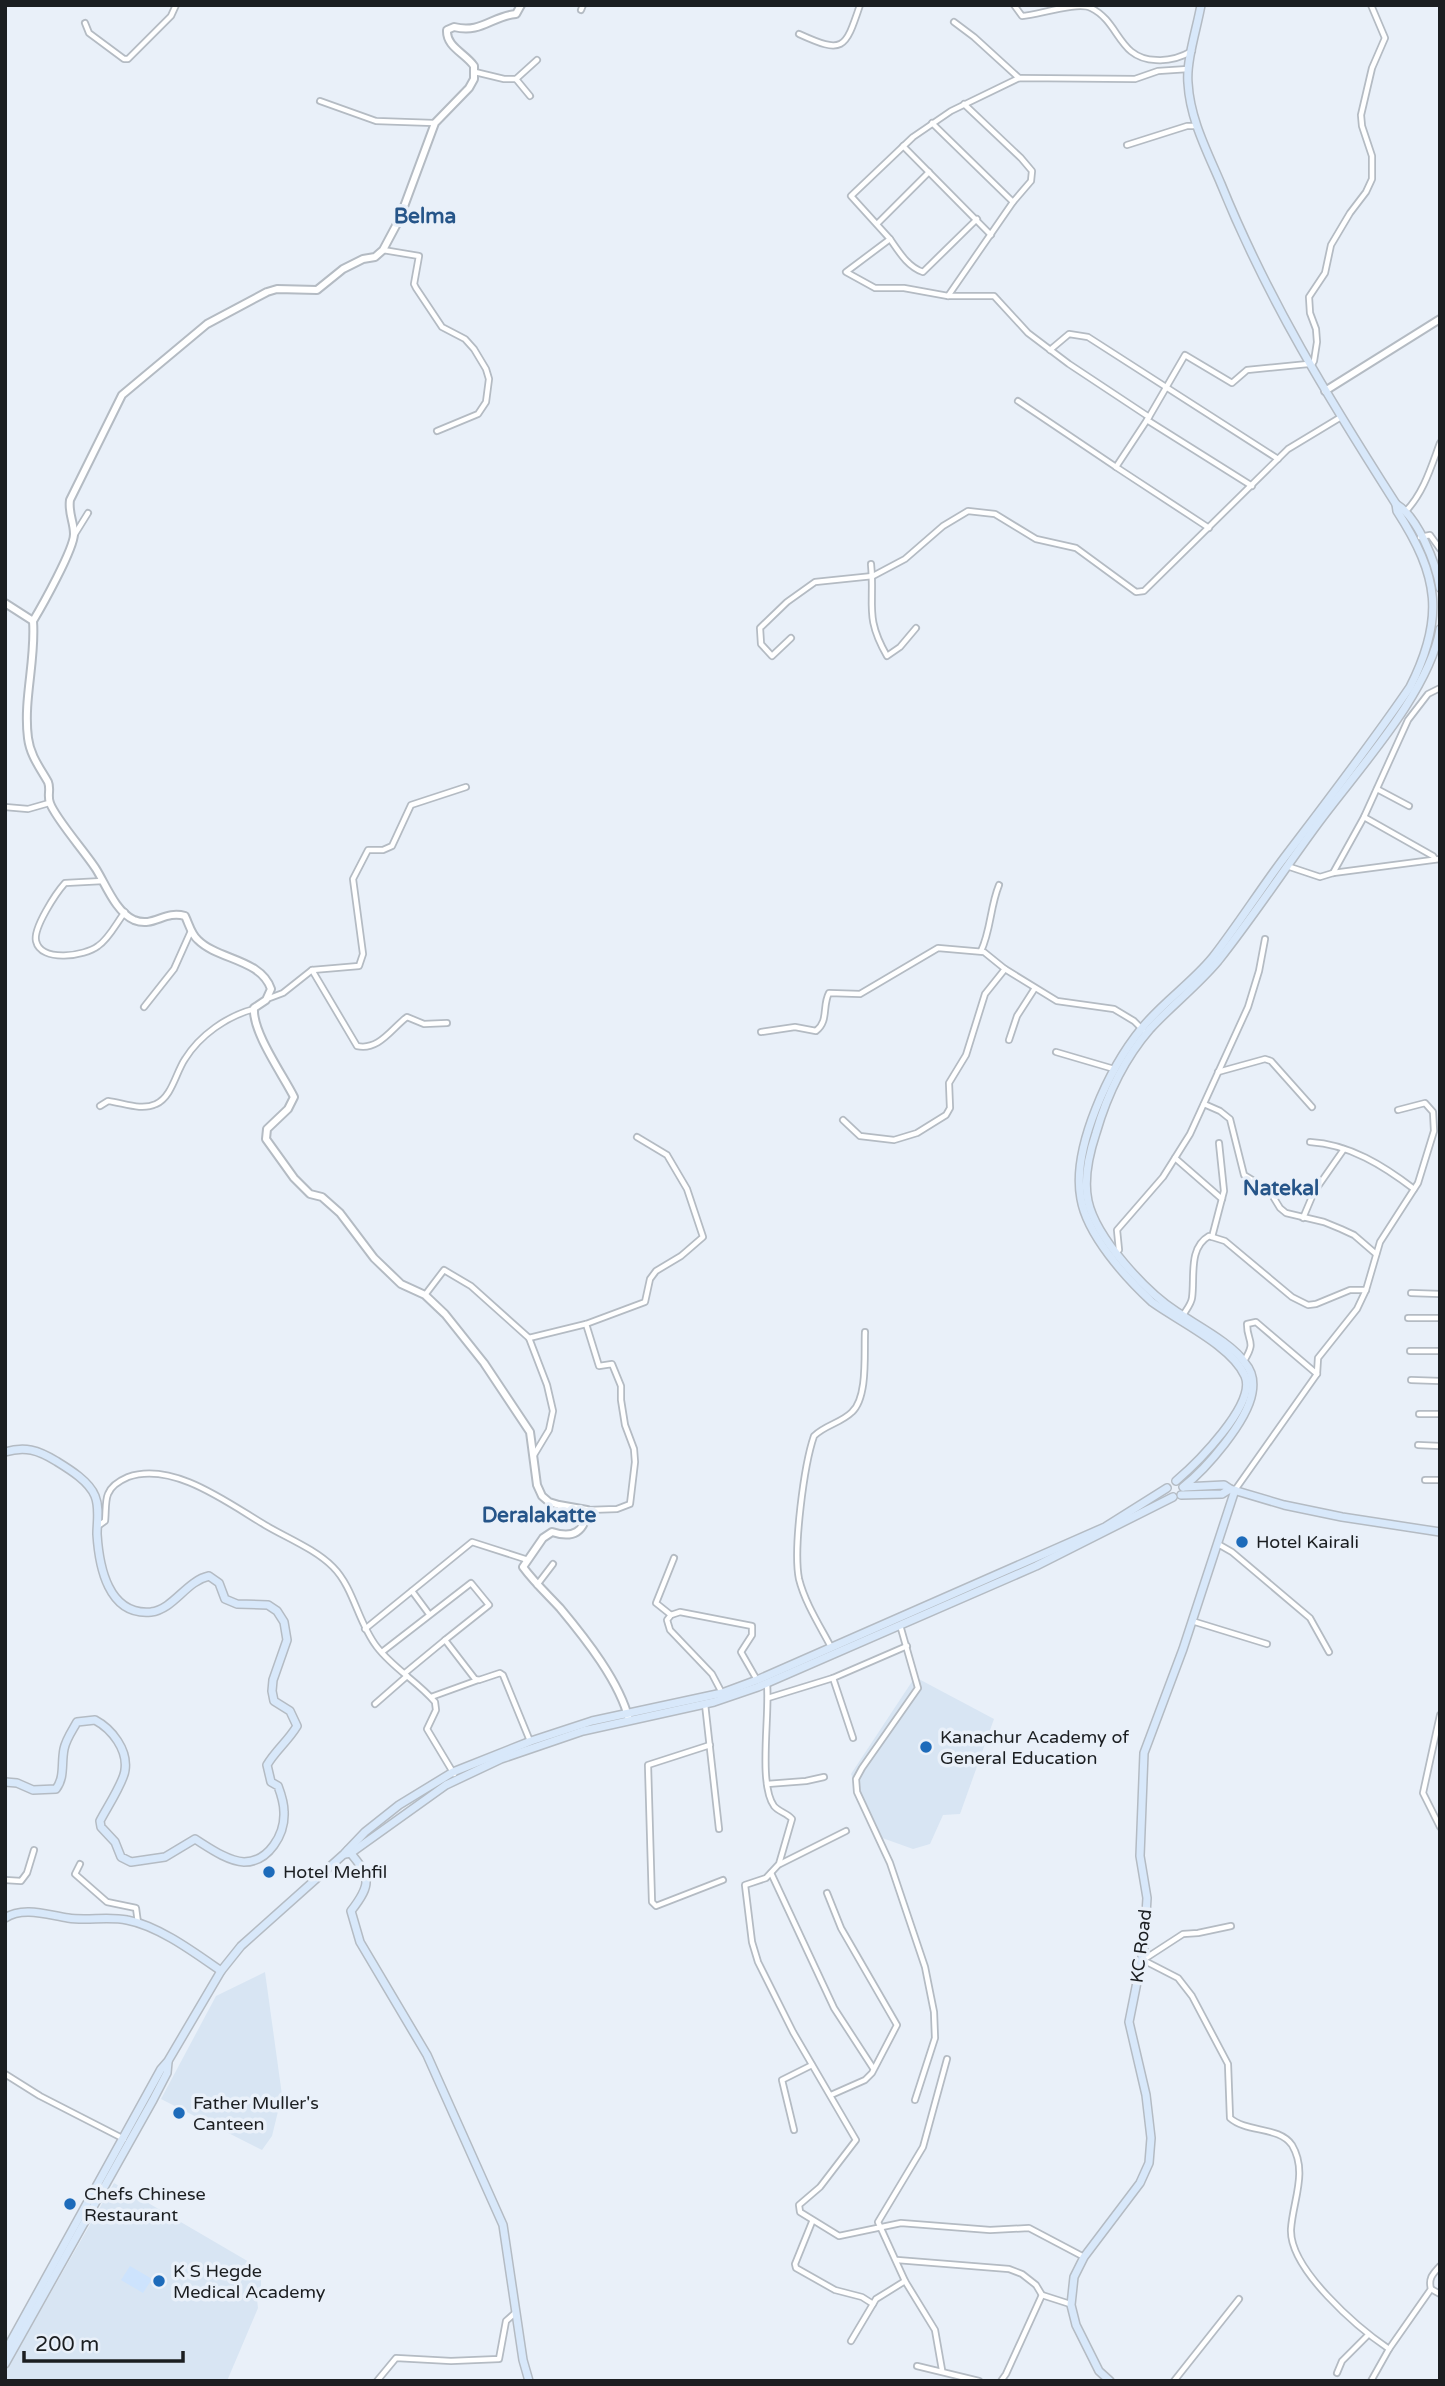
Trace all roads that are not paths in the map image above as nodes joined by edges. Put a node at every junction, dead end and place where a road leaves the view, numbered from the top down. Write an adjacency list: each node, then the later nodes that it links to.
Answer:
1 (176, 5): 8 (street)
2 (521, 5): 13 (street)
3 (860, 5): 9 (street)
4 (1014, 5): 10 (street)
5 (1201, 5): 10 (main road)
6 (1371, 5): 34 (street)
7 (954, 22): 14 (street)
8 (85, 23)
9 (799, 34)
10 (1192, 51): 12 (main road)
11 (537, 60): 15 (street)
12 (1189, 69): 14 (street); 21 (main road)
13 (475, 72): 15 (street); 19 (street)
14 (1018, 78): 18 (street)
15 (516, 79): 16 (street)
16 (530, 96)
17 (320, 101): 19 (street)
18 (964, 104): 20 (street); 25 (street)
19 (435, 123): 30 (street)
20 (932, 123): 23 (street); 25 (street)
21 (1197, 126): 22 (street); 34 (main road)
22 (1127, 145)
23 (903, 146): 24 (street); 27 (street)
24 (929, 172): 26 (street); 27 (street)
25 (1013, 202): 28 (street)
26 (977, 219): 28 (street); 29 (street)
27 (877, 224): 29 (street)
28 (991, 235): 31 (street)
29 (890, 239): 31 (street)
30 (383, 250): 40 (street); 49 (street)
31 (948, 296): 33 (street)
32 (1440, 319): 36 (street)
33 (1050, 350): 35 (street); 39 (street)
34 (1309, 365): 35 (street); 36 (main road)
35 (1167, 387): 39 (street); 42 (street)
36 (1325, 391): 38 (main road)
37 (1017, 401): 43 (street)
38 (1341, 417): 42 (street); 45 (main road)
39 (1148, 418): 43 (street); 44 (street)
40 (436, 431)
41 (1440, 443): 46 (street)
42 (1278, 459): 44 (street)
43 (1116, 467): 48 (street)
44 (1252, 486): 48 (street)
45 (1396, 504): 46 (main road); 50 (main road)
46 (1405, 512): 50 (main road)
47 (88, 513): 49 (street)
48 (1209, 528): 53 (street)
49 (74, 534): 56 (street)
50 (1418, 538): 51 (street); 54 (main road); 69 (main road)
51 (1440, 549)
52 (871, 565): 53 (street)
53 (873, 576): 57 (street); 59 (street)
54 (1440, 588)
55 (5, 603): 56 (street)
56 (33, 621): 64 (street)
57 (916, 628)
58 (1440, 629): 60 (main road)
59 (791, 638)
60 (1438, 643): 69 (main road)
61 (1440, 688): 63 (street)
62 (466, 787): 78 (street)
63 (1377, 789): 65 (street); 67 (street)
64 (49, 803): 66 (street); 71 (street)
65 (1409, 806)
66 (5, 807)
67 (1364, 817): 68 (street); 70 (street)
68 (1437, 859): 70 (street)
69 (1284, 864): 70 (street); 84 (main road)
70 (1334, 873)
71 (104, 881): 73 (street); 73 (street)
72 (999, 886): 76 (street)
73 (125, 912): 74 (street)
74 (191, 930): 80 (street); 81 (street)
75 (1265, 939): 89 (street)
76 (984, 952): 77 (street); 85 (street)
77 (1005, 969): 79 (street); 94 (street)
78 (312, 970): 80 (street); 83 (street)
79 (1035, 988): 84 (street); 86 (street)
80 (266, 1000): 82 (street)
81 (144, 1007)
82 (254, 1008): 91 (street); 109 (street)
83 (447, 1023)
84 (1144, 1031): 88 (main road); 104 (main road)
85 (761, 1032)
86 (1009, 1041)
87 (1056, 1052): 88 (street)
88 (1114, 1069): 104 (main road)
89 (1217, 1072): 90 (street); 92 (street)
90 (1204, 1104): 99 (street); 102 (street)
91 (100, 1106)
92 (1312, 1107)
93 (1398, 1110): 100 (street)
94 (843, 1119)
95 (637, 1137): 113 (street)
96 (1310, 1142): 98 (street)
97 (1219, 1143): 101 (street)
98 (1344, 1149): 100 (street); 102 (street)
99 (1175, 1158): 101 (street); 104 (street)
100 (1414, 1189): 105 (street)
101 (1222, 1199): 103 (street)
102 (1303, 1217): 105 (street)
103 (1212, 1237): 106 (street); 110 (street)
104 (1115, 1255): 110 (main road)
105 (1376, 1255): 106 (street)
106 (1366, 1290): 119 (street)
107 (1411, 1293): 108 (street)
108 (1440, 1294)
109 (425, 1295): 115 (street); 127 (street)
110 (1181, 1318): 118 (main road); 131 (main road)
111 (1408, 1318): 112 (street)
112 (1440, 1318)
113 (586, 1324): 115 (street); 136 (street)
114 (864, 1332): 155 (street)
115 (528, 1338): 127 (street)
116 (1410, 1351): 117 (street)
117 (1440, 1351)
118 (1244, 1361): 119 (street); 128 (main road)
119 (1317, 1374): 134 (street)
120 (1411, 1380): 121 (street)
121 (1440, 1381)
122 (1419, 1414): 123 (street)
123 (1440, 1414)
124 (1418, 1445): 125 (street)
125 (1440, 1446)
126 (5, 1451): 137 (main road)
127 (534, 1455): 136 (street)
128 (1200, 1472): 132 (main road); 135 (main road)
129 (1425, 1480): 130 (street)
130 (1440, 1480)
131 (1176, 1481): 133 (main road); 135 (main road)
132 (1208, 1486): 134 (main road); 135 (main road)
133 (1167, 1488): 135 (main road); 145 (main road)
134 (1232, 1490): 135 (main road); 138 (main road); 139 (main road, KC Road)
135 (1179, 1493): 145 (main road)
136 (587, 1510): 141 (street)
137 (97, 1527): 150 (street); 176 (main road)
138 (1440, 1532)
139 (1218, 1544): 148 (main road, KC Road); 157 (street)
140 (674, 1558): 147 (street)
141 (528, 1560): 143 (street); 144 (street)
142 (553, 1564): 143 (street)
143 (537, 1585): 170 (street)
144 (412, 1591): 146 (street); 150 (street)
145 (962, 1594): 149 (main road); 151 (main road)
146 (429, 1614): 152 (street); 156 (street)
147 (671, 1615): 162 (street); 164 (street)
148 (1192, 1621): 153 (street); 194 (main road, KC Road)
149 (899, 1625): 151 (main road); 154 (street)
150 (365, 1629): 156 (street)
151 (881, 1629): 155 (main road); 158 (main road)
152 (445, 1640): 159 (street); 161 (street)
153 (1267, 1644)
154 (907, 1646): 160 (street); 202 (street)
155 (831, 1648): 158 (main road)
156 (382, 1652): 159 (street)
157 (1329, 1652)
158 (783, 1673): 162 (main road); 163 (main road)
159 (405, 1674): 165 (street); 167 (street)
160 (833, 1678): 166 (street); 171 (street)
161 (479, 1680): 165 (street); 172 (street)
162 (757, 1680): 164 (main road)
163 (767, 1684): 166 (street); 168 (main road)
164 (722, 1693): 170 (main road)
165 (431, 1697): 174 (street)
166 (768, 1698): 177 (street)
167 (375, 1704)
168 (705, 1704): 170 (main road); 173 (street)
169 (1440, 1715): 179 (street)
170 (628, 1717): 172 (main road); 174 (main road)
171 (853, 1738)
172 (531, 1741): 174 (main road)
173 (710, 1745): 181 (street); 189 (street)
174 (455, 1775): 184 (main road)
175 (824, 1777): 177 (street)
176 (5, 1782)
177 (768, 1784): 186 (street)
178 (1440, 1806): 179 (street)
179 (1431, 1809): 180 (street)
180 (1440, 1827)
181 (719, 1829)
182 (846, 1831): 186 (street)
183 (34, 1850): 188 (street)
184 (347, 1852): 195 (main road); 218 (main road)
185 (80, 1864): 192 (street)
186 (779, 1864): 187 (street)
187 (771, 1873): 198 (street); 199 (street)
188 (5, 1880)
189 (723, 1880)
190 (827, 1893): 199 (street)
191 (5, 1918): 192 (main road)
192 (138, 1924): 195 (main road)
193 (1231, 1926): 194 (street)
194 (1143, 1959): 207 (main road, KC Road); 219 (street)
195 (221, 1971): 197 (main road)
196 (947, 2059): 206 (street)
197 (168, 2061): 204 (main road); 210 (main road)
198 (812, 2065): 201 (street); 203 (street)
199 (873, 2069): 201 (street)
200 (5, 2074): 204 (street)
201 (831, 2095): 205 (street)
202 (915, 2099)
203 (794, 2130)
204 (124, 2138): 210 (main road)
205 (812, 2222): 206 (street); 216 (street)
206 (880, 2227): 207 (street); 208 (street)
207 (1084, 2257): 217 (main road, KC Road)
208 (897, 2260): 211 (street); 214 (street)
209 (1440, 2266): 212 (street)
210 (51, 2276): 222 (main road); 223 (main road)
211 (905, 2281): 216 (street); 225 (street)
212 (1431, 2289): 213 (street); 221 (street)
213 (1440, 2294)
214 (1042, 2295): 217 (street); 230 (street)
215 (1239, 2299): 232 (street)
216 (873, 2304): 220 (street)
217 (1071, 2305): 231 (main road, KC Road)
218 (515, 2313): 227 (street); 228 (main road)
219 (1368, 2335): 221 (street); 226 (street)
220 (851, 2341)
221 (1389, 2349): 233 (street)
222 (5, 2352)
223 (5, 2364)
224 (917, 2366): 225 (street)
225 (942, 2370): 229 (street)
226 (1337, 2373)
227 (377, 2381)
228 (529, 2381)
229 (979, 2381)
230 (1001, 2381)
231 (1110, 2381)
232 (1174, 2381)
233 (1371, 2381)

